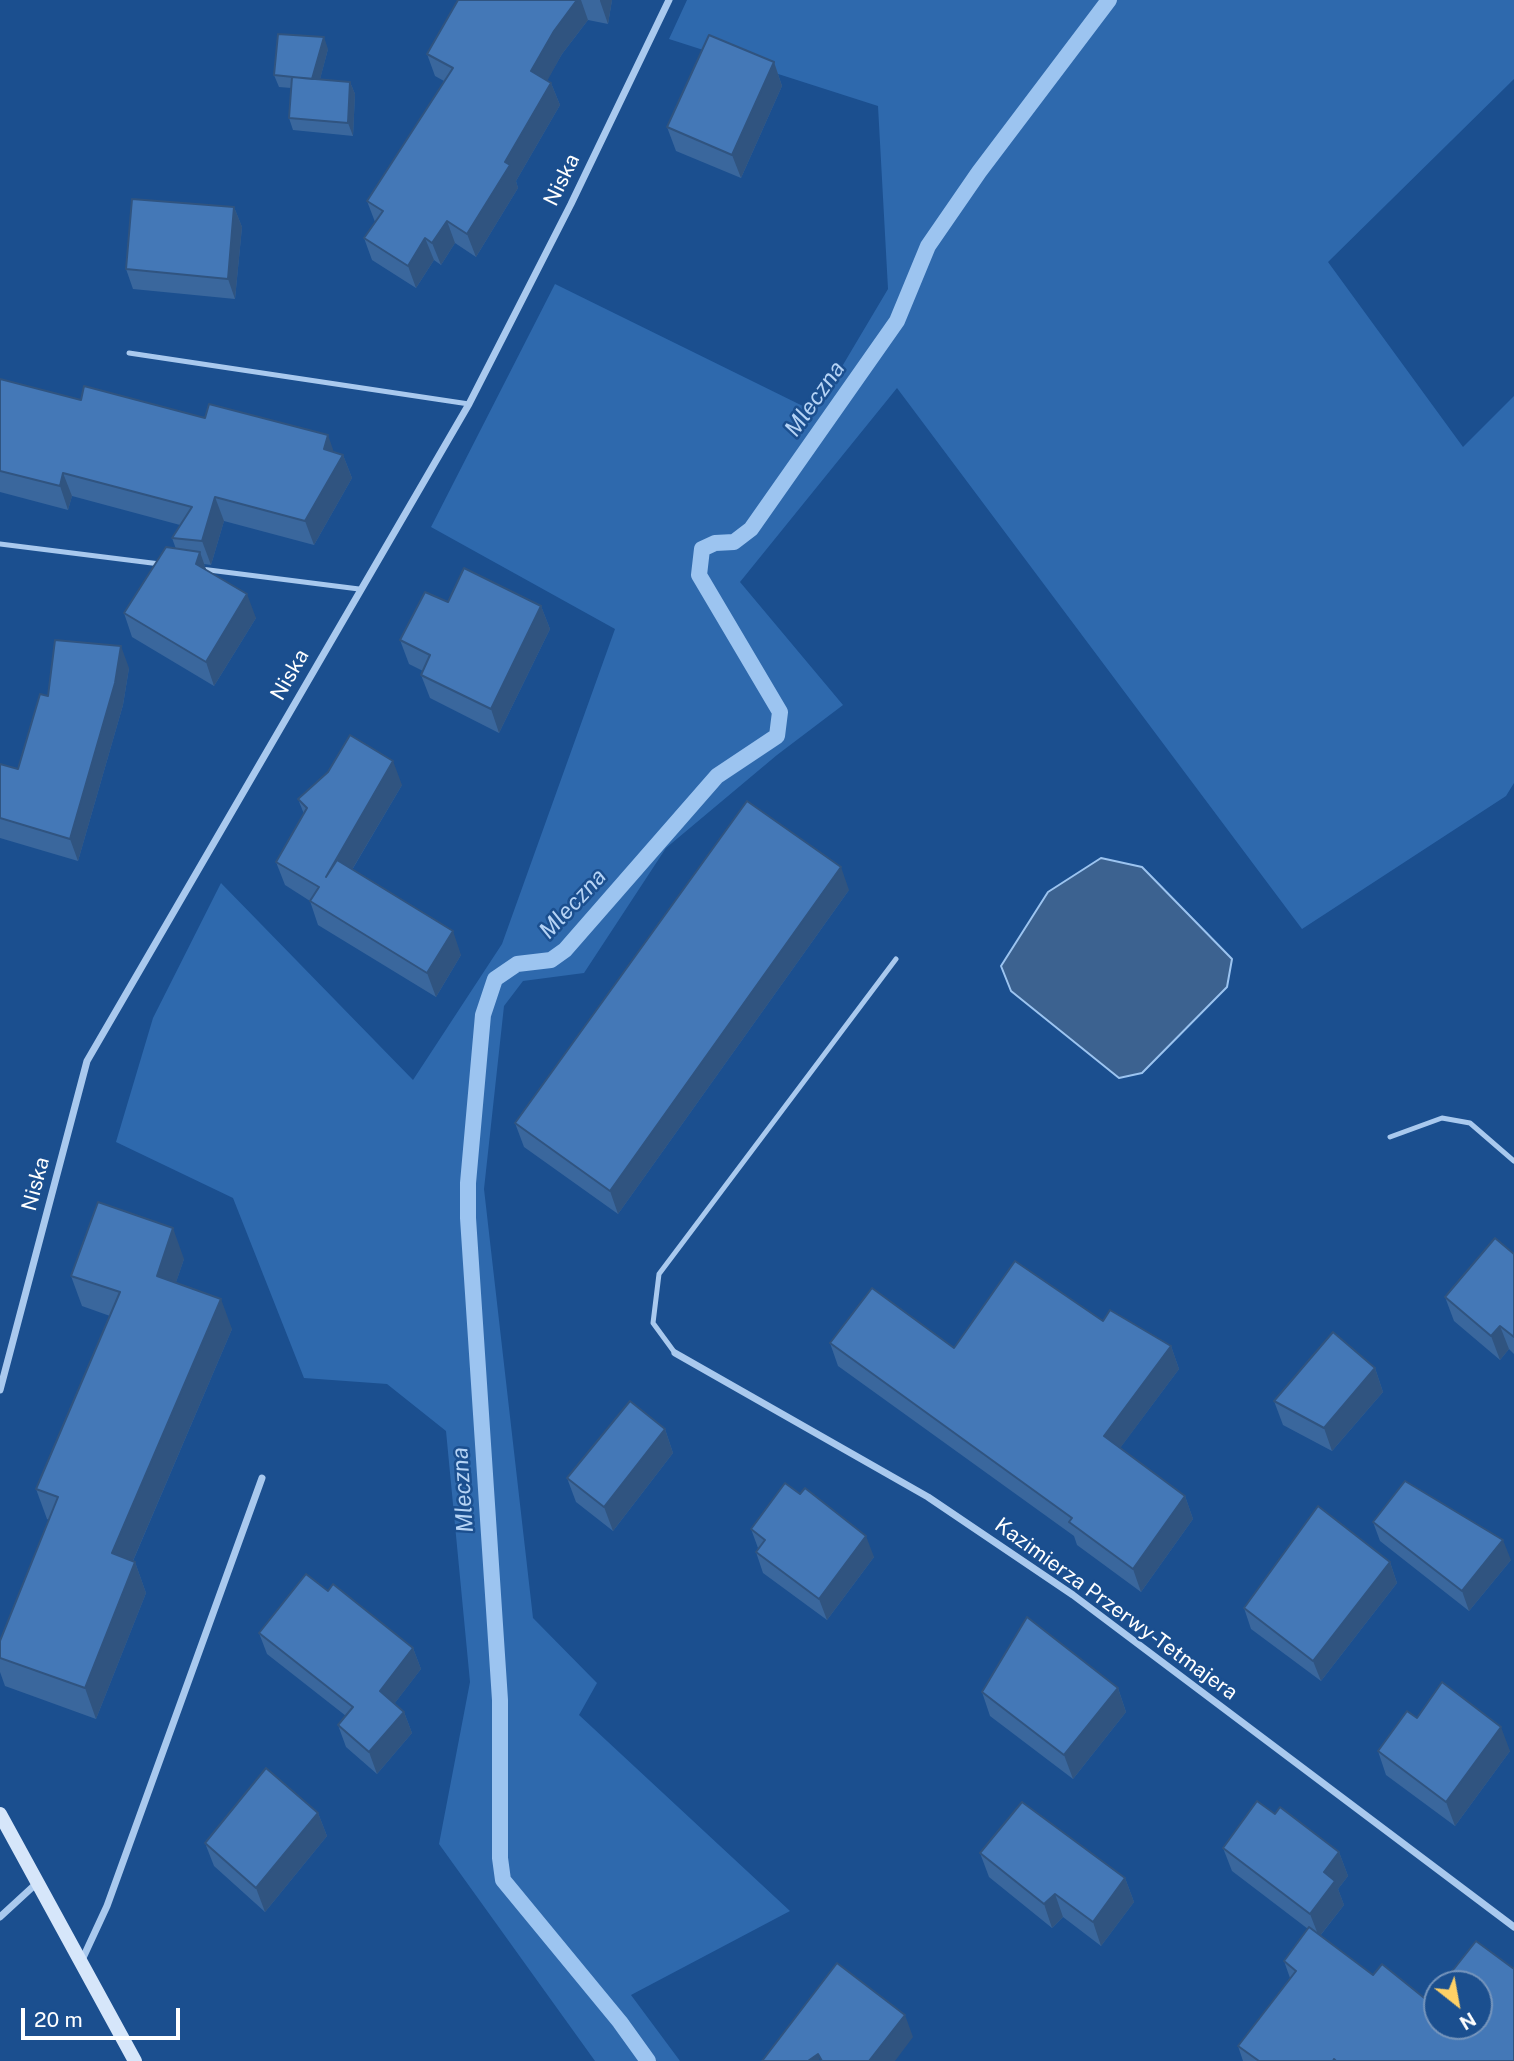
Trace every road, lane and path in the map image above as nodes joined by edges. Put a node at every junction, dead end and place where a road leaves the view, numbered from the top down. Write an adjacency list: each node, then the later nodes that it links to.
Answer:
1 (668, 0): 3 (street, Niska)
2 (129, 353): 3 (lane)
3 (469, 404): 7 (street, Niska)
4 (0, 544): 5 (lane)
5 (166, 565)
6 (193, 568): 7 (lane)
7 (359, 589): 12 (street, Niska)
8 (896, 959): 11 (lane)
9 (1390, 1137): 10 (lane)
10 (1514, 1161)
11 (675, 1353): 17 (street, Kazimierza Przerwy-Tetmajera)
12 (0, 1390)
13 (262, 1478): 18 (street)
14 (0, 1814): 15 (street)
15 (39, 1881): 16 (street); 18 (street)
16 (0, 1917)
17 (1514, 1927)
18 (82, 1960): 19 (street)
19 (135, 2061)

